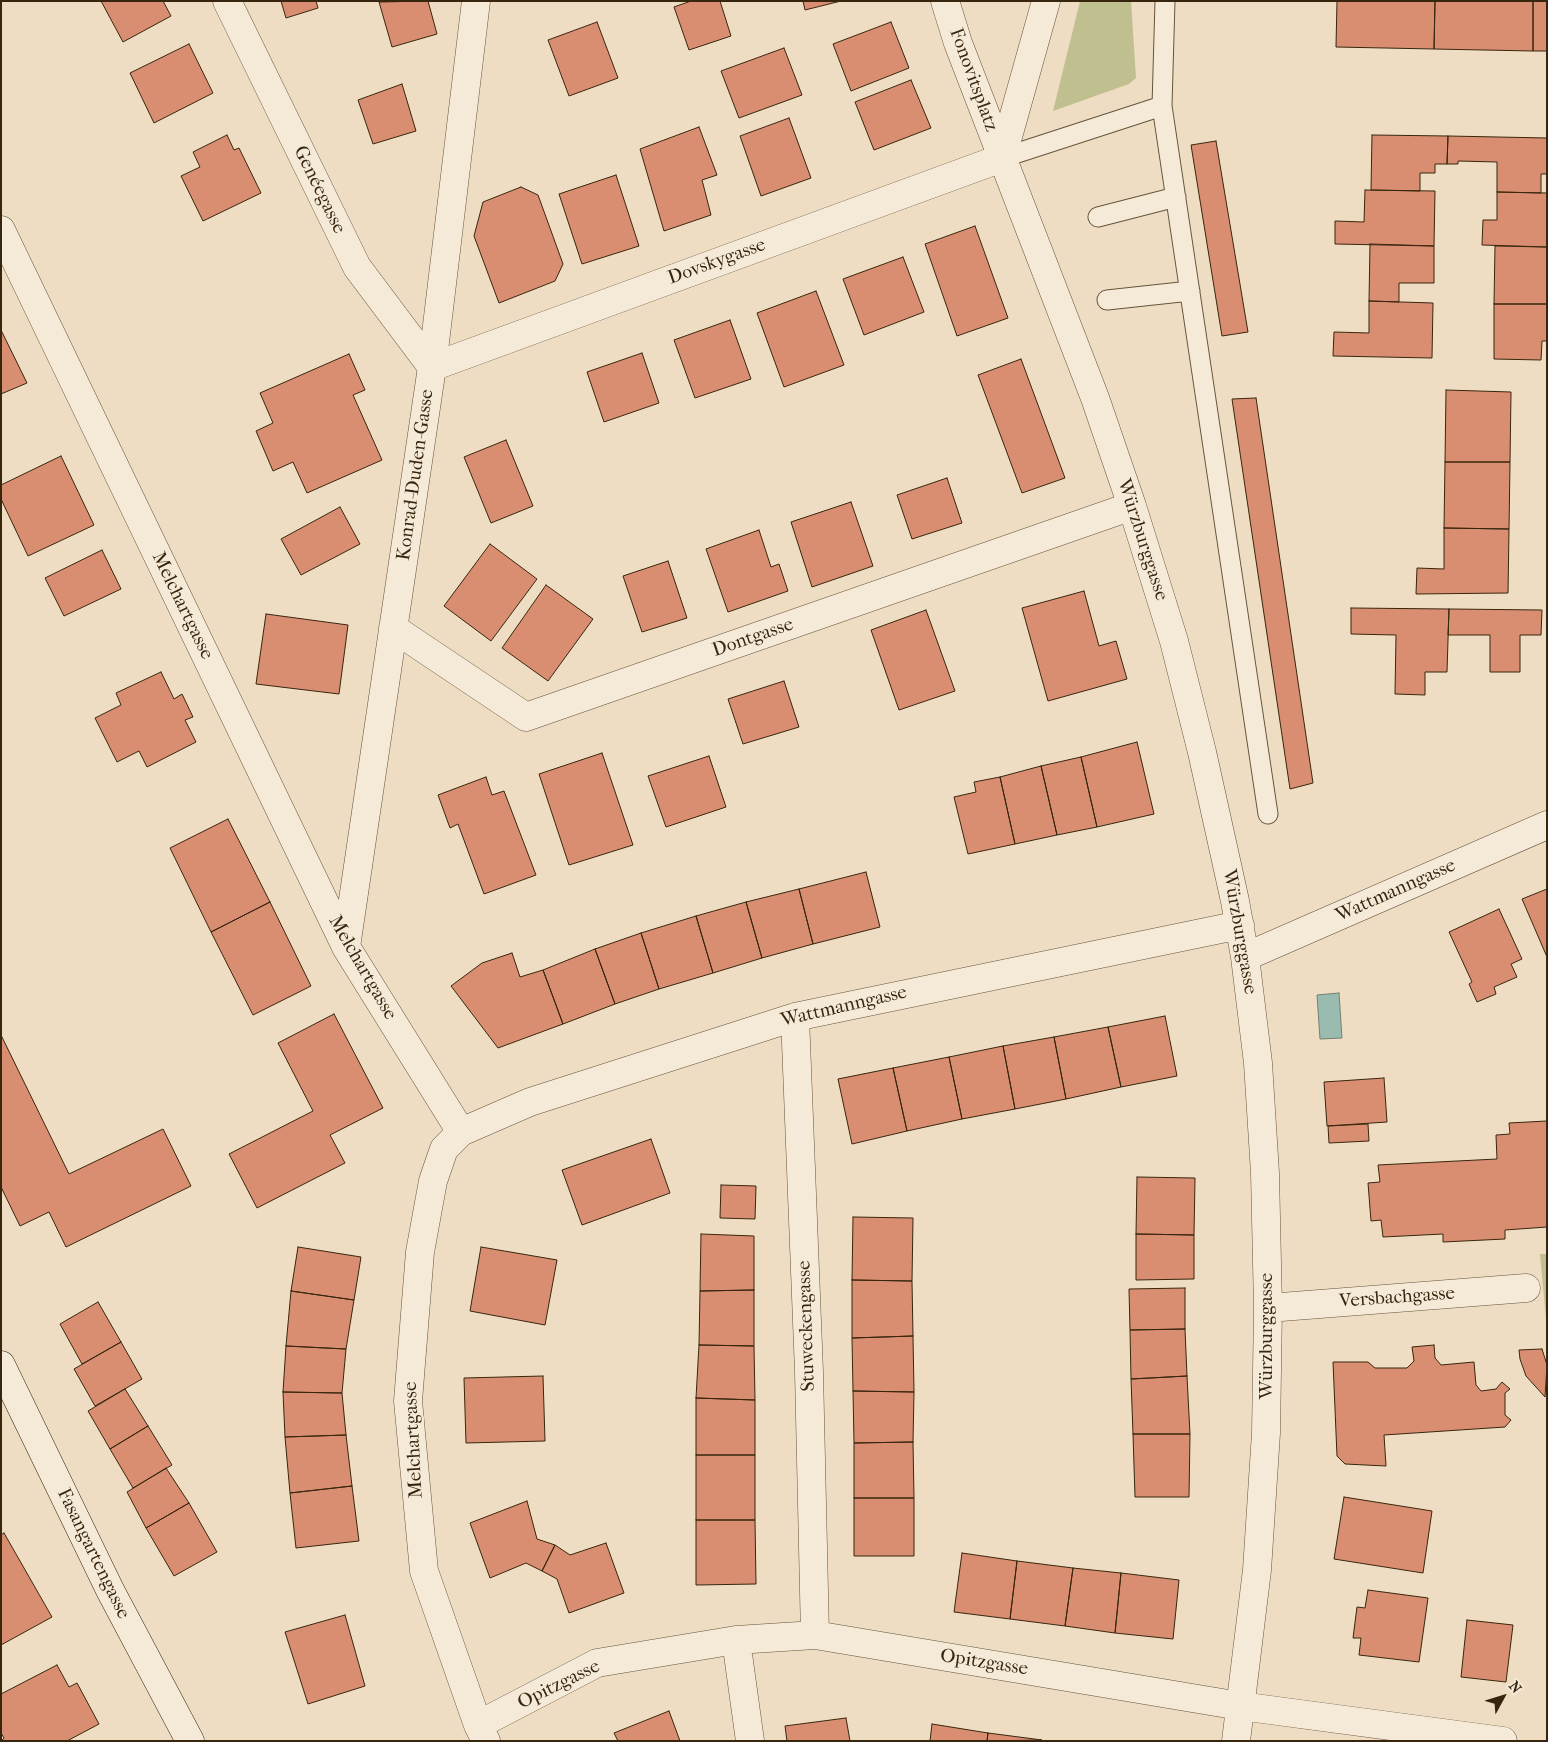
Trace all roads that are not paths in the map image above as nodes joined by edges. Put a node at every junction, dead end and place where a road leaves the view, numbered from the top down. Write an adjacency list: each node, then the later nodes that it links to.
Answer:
1 (227, 1): 13 (street, Genéegasse)
2 (476, 1): 13 (street, Konrad-Duden-Gasse)
3 (945, 1): 7 (street, Fonovitsplatz)
4 (1046, 1): 7 (street)
5 (1166, 1): 6 (lane)
6 (1162, 106): 7 (lane); 8 (lane)
7 (1002, 158): 13 (street, Dovskygasse); 14 (street, Würzburggasse)
8 (1176, 197): 9 (lane); 11 (lane)
9 (1098, 217)
10 (1, 230): 19 (street, Melchartgasse)
11 (1190, 291): 12 (lane); 16 (lane)
12 (1107, 300)
13 (432, 366): 15 (street, Konrad-Duden-Gasse)
14 (1132, 506): 15 (street, Dontgasse); 18 (street, Würzburggasse)
15 (394, 628): 19 (street, Konrad-Duden-Gasse)
16 (1268, 814)
17 (1547, 825): 20 (street, Wattmanngasse)
18 (1240, 925): 20 (street, Würzburggasse); 21 (street, Wattmanngasse)
19 (346, 946): 22 (street, Melchartgasse)
20 (1245, 957): 24 (street, Würzburggasse)
21 (795, 1016): 22 (street, Wattmanngasse); 26 (street, Stuweckengasse)
22 (461, 1132): 29 (street, Melchartgasse)
23 (1526, 1288): 24 (street, Versbachgasse)
24 (1268, 1308): 28 (street, Würzburggasse)
25 (1, 1365): 30 (street, Fasangartengasse)
26 (815, 1635): 27 (street, Opitzgasse); 28 (street, Opitzgasse)
27 (736, 1640): 29 (street, Opitzgasse); 31 (street)
28 (1240, 1706): 32 (street, Würzburggasse); 33 (street, Opitzgasse)
29 (482, 1733)
30 (190, 1741)
31 (750, 1741)
32 (1236, 1741)
33 (1503, 1741)

